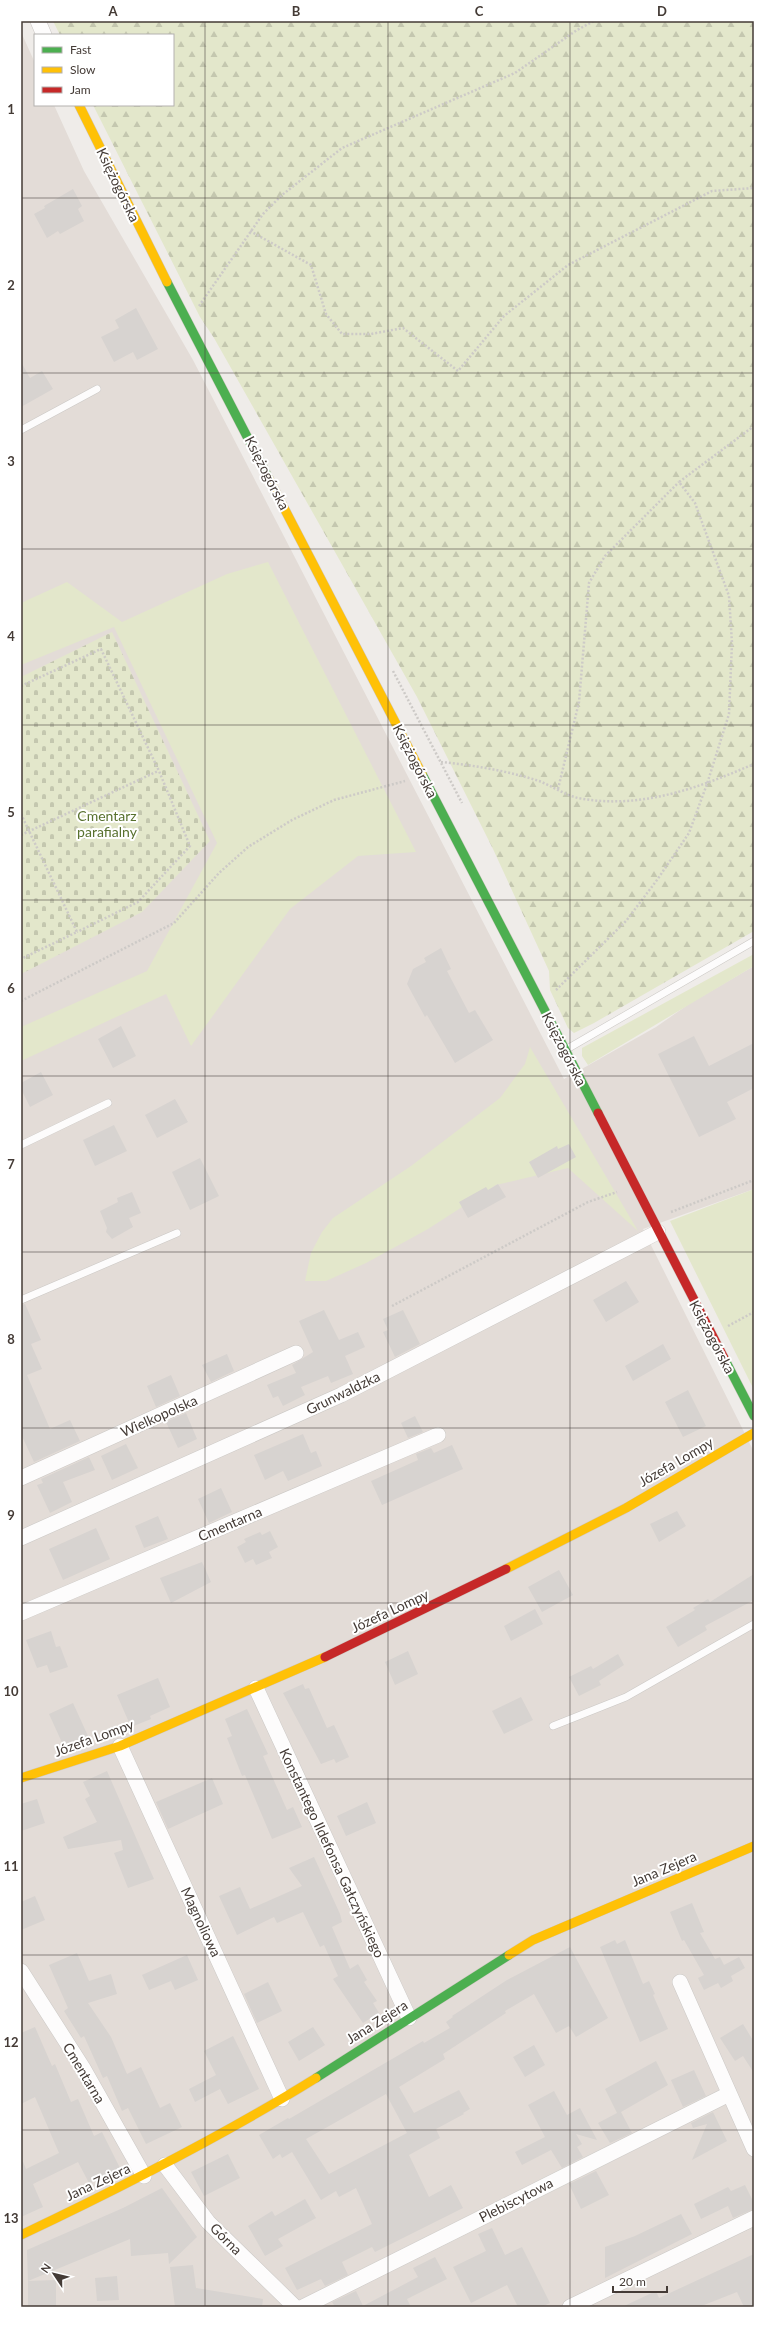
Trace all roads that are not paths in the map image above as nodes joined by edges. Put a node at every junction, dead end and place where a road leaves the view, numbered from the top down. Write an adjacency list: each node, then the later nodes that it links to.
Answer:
1 (38, 21): 2 (street)
2 (44, 34)
3 (78, 106): 7 (street, Księżogórska)
4 (97, 389): 5 (lane)
5 (21, 430)
6 (754, 941): 7 (lane)
7 (565, 1050): 10 (street, Księżogórska)
8 (108, 1103): 9 (lane)
9 (21, 1145)
10 (655, 1226): 14 (street, Księżogórska); 18 (street, Grunwaldzka)
11 (177, 1233): 12 (lane)
12 (21, 1300)
13 (296, 1353): 17 (street, Wielkopolska)
14 (754, 1416)
15 (754, 1433): 21 (street, Józefa Lompy)
16 (438, 1435): 19 (street, Cmentarna)
17 (21, 1478)
18 (21, 1538)
19 (21, 1613)
20 (754, 1624): 22 (lane)
21 (256, 1688): 23 (street, Józefa Lompy); 28 (street, Konstantego Ildefonsa Gałczyńskiego)
22 (553, 1726)
23 (120, 1746): 24 (street, Józefa Lompy); 30 (street, Magnoliowa)
24 (21, 1778)
25 (754, 1846): 28 (street, Jana Zejera)
26 (21, 1971): 33 (street, Cmentarna)
27 (680, 1982): 29 (street)
28 (409, 2018): 30 (street, Jana Zejera)
29 (729, 2094): 31 (street); 37 (street, Plebiscytowa)
30 (282, 2099): 32 (street, Jana Zejera)
31 (754, 2149)
32 (166, 2165): 33 (street, Jana Zejera); 36 (street, Górna)
33 (144, 2176): 35 (street, Jana Zejera)
34 (754, 2218): 38 (street)
35 (21, 2235)
36 (295, 2307)
37 (303, 2307)
38 (570, 2307)

